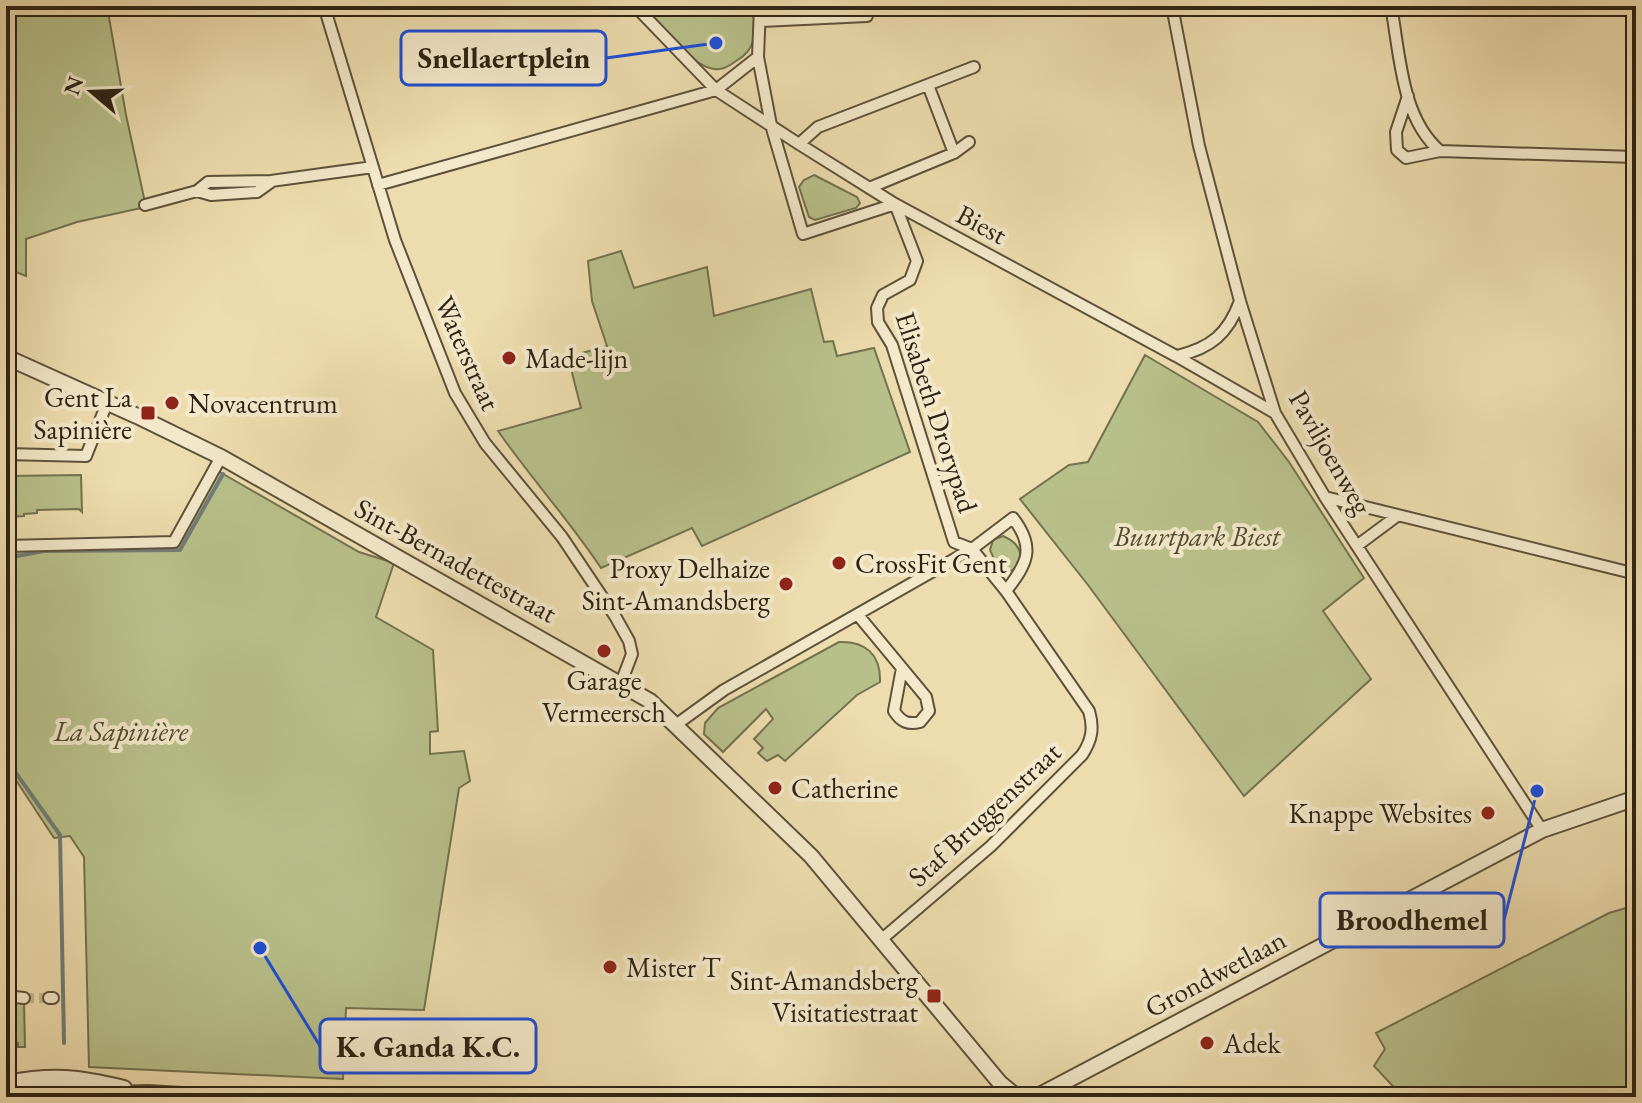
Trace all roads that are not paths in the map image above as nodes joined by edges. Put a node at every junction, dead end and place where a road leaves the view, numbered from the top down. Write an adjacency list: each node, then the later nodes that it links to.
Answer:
1 (324, 6): 19 (street, Waterstraat)
2 (635, 6): 11 (street, Biest)
3 (760, 6): 7 (street)
4 (866, 6): 7 (street)
5 (1172, 6): 24 (street, Paviljoenweg)
6 (1391, 6): 12 (street)
7 (761, 21): 8 (street)
8 (758, 57): 11 (street); 13 (street)
9 (974, 67): 10 (street)
10 (928, 85): 15 (street); 17 (street)
11 (716, 90): 13 (street, Biest); 20 (street)
12 (1408, 96): 16 (street); 16 (street)
13 (771, 125): 15 (street, Biest); 22 (street)
14 (969, 142): 17 (street)
15 (799, 144): 21 (street, Biest)
16 (1440, 151): 18 (street)
17 (954, 153): 21 (street)
18 (1636, 157)
19 (373, 167): 20 (street, Waterstraat); 23 (street)
20 (378, 185): 40 (street, Waterstraat)
21 (869, 188): 22 (street, Biest)
22 (895, 204): 25 (street, Biest); 35 (street, Elisabeth Drorypad)
23 (145, 205)
24 (1240, 301): 25 (street); 28 (street, Paviljoenweg)
25 (1176, 356): 28 (street, Biest)
26 (6, 357): 27 (street, Sint-Bernadettestraat)
27 (107, 403): 29 (street); 30 (street, Sint-Bernadettestraat)
28 (1275, 413): 31 (street, Paviljoenweg)
29 (6, 454)
30 (221, 457): 34 (street); 40 (street, Sint-Bernadettestraat)
31 (1325, 497): 32 (street); 33 (street, Paviljoenweg)
32 (1397, 516): 33 (street); 36 (street)
33 (1358, 545): 43 (street, Paviljoenweg)
34 (6, 546)
35 (972, 549): 37 (street, Staf Bruggenstraat); 37 (street); 38 (street)
36 (1636, 574)
37 (1006, 591): 44 (street, Staf Bruggenstraat)
38 (858, 615): 39 (street); 41 (street)
39 (902, 668): 39 (street)
40 (621, 683): 41 (street, Sint-Bernadettestraat)
41 (677, 724): 44 (street, Sint-Bernadettestraat)
42 (1636, 798): 43 (street, Grondwetlaan)
43 (1542, 830): 50 (street, Grondwetlaan)
44 (882, 939): 49 (street, Sint-Bernadettestraat)
45 (6, 996): 46 (street)
46 (24, 998)
47 (6, 1085): 48 (street)
48 (215, 1097)
49 (1017, 1097)
50 (1036, 1097)

